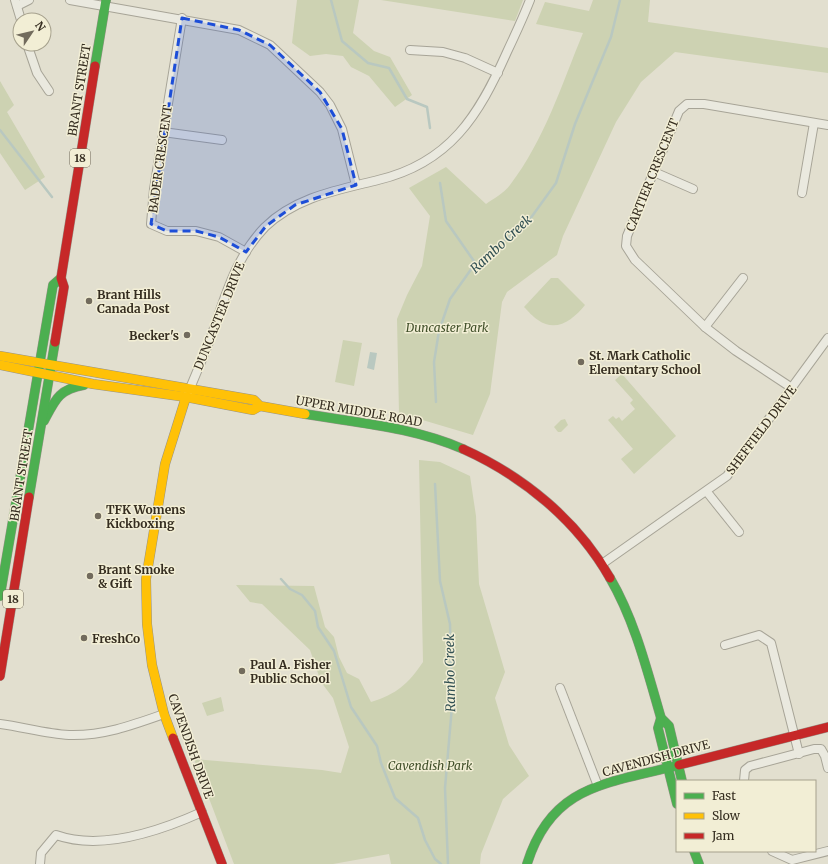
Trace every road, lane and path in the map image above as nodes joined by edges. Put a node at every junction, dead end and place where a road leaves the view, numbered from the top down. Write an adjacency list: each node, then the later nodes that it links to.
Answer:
1 (29, 0): 4 (street)
2 (70, 0): 5 (street)
3 (530, 0): 9 (street, DUNCASTER DRIVE)
4 (16, 3)
5 (105, 3): 6 (street); 20 (main road, BRANT STREET / 18)
6 (182, 18): 13 (street, BADER CRESCENT); 16 (street)
7 (410, 50): 9 (street)
8 (30, 52): 10 (street)
9 (498, 73): 16 (street, DUNCASTER DRIVE)
10 (49, 91)
11 (814, 123): 12 (street, CARTIER CRESCENT); 15 (street, CARTIER CRESCENT); 18 (street)
12 (828, 125)
13 (163, 132): 14 (street); 19 (street, BADER CRESCENT)
14 (222, 140)
15 (654, 172): 17 (street); 22 (street, CARTIER CRESCENT)
16 (356, 185): 19 (street, DUNCASTER DRIVE)
17 (693, 190)
18 (802, 193)
19 (246, 252): 32 (street, DUNCASTER DRIVE)
20 (61, 278): 25 (main road, BRANT STREET / 18); 26 (main road, BRANT STREET / 18)
21 (743, 278): 22 (street)
22 (705, 327): 31 (street, CARTIER CRESCENT)
23 (828, 338): 31 (street, SHEFFIELD DRIVE)
24 (0, 356): 25 (main road, UPPER MIDDLE ROAD)
25 (40, 362): 26 (main road, UPPER MIDDLE ROAD); 28 (main road, BRANT STREET / 18)
26 (52, 364): 29 (main road, BRANT STREET / 18); 32 (main road, UPPER MIDDLE ROAD)
27 (0, 365): 28 (main road, UPPER MIDDLE ROAD)
28 (38, 373): 29 (main road, UPPER MIDDLE ROAD); 37 (main road, BRANT STREET / 18)
29 (50, 375): 30 (main road, UPPER MIDDLE ROAD); 33 (main road, BRANT STREET / 18)
30 (93, 384): 32 (main road, UPPER MIDDLE ROAD); 33 (main road)
31 (792, 388): 34 (street, SHEFFIELD DRIVE)
32 (188, 393): 36 (main road, UPPER MIDDLE ROAD); 41 (main road, CAVENDISH DRIVE)
33 (41, 427): 39 (main road, BRANT STREET / 18)
34 (707, 492): 35 (street); 36 (street, SHEFFIELD DRIVE)
35 (739, 532)
36 (602, 564): 42 (main road, UPPER MIDDLE ROAD)
37 (0, 596)
38 (725, 645): 45 (street)
39 (0, 676)
40 (560, 688): 52 (street)
41 (164, 714): 43 (street); 54 (main road, CAVENDISH DRIVE)
42 (661, 718): 47 (main road, UPPER MIDDLE ROAD); 48 (main road, UPPER MIDDLE ROAD)
43 (0, 724)
44 (828, 727): 45 (main road, CAVENDISH DRIVE)
45 (796, 734): 46 (street); 47 (main road, CAVENDISH DRIVE)
46 (799, 754): 49 (street); 51 (street)
47 (678, 765): 48 (main road, CAVENDISH DRIVE); 50 (main road, UPPER MIDDLE ROAD)
48 (668, 768): 52 (main road, CAVENDISH DRIVE); 53 (main road, UPPER MIDDLE ROAD)
49 (828, 768)
50 (682, 780)
51 (744, 780)
52 (598, 786): 60 (main road, CAVENDISH DRIVE)
53 (676, 800)
54 (202, 812): 58 (street); 59 (main road, CAVENDISH DRIVE)
55 (828, 851): 57 (street)
56 (694, 852): 61 (main road)
57 (774, 852)
58 (40, 864)
59 (222, 864)
60 (527, 864)
61 (699, 864)

